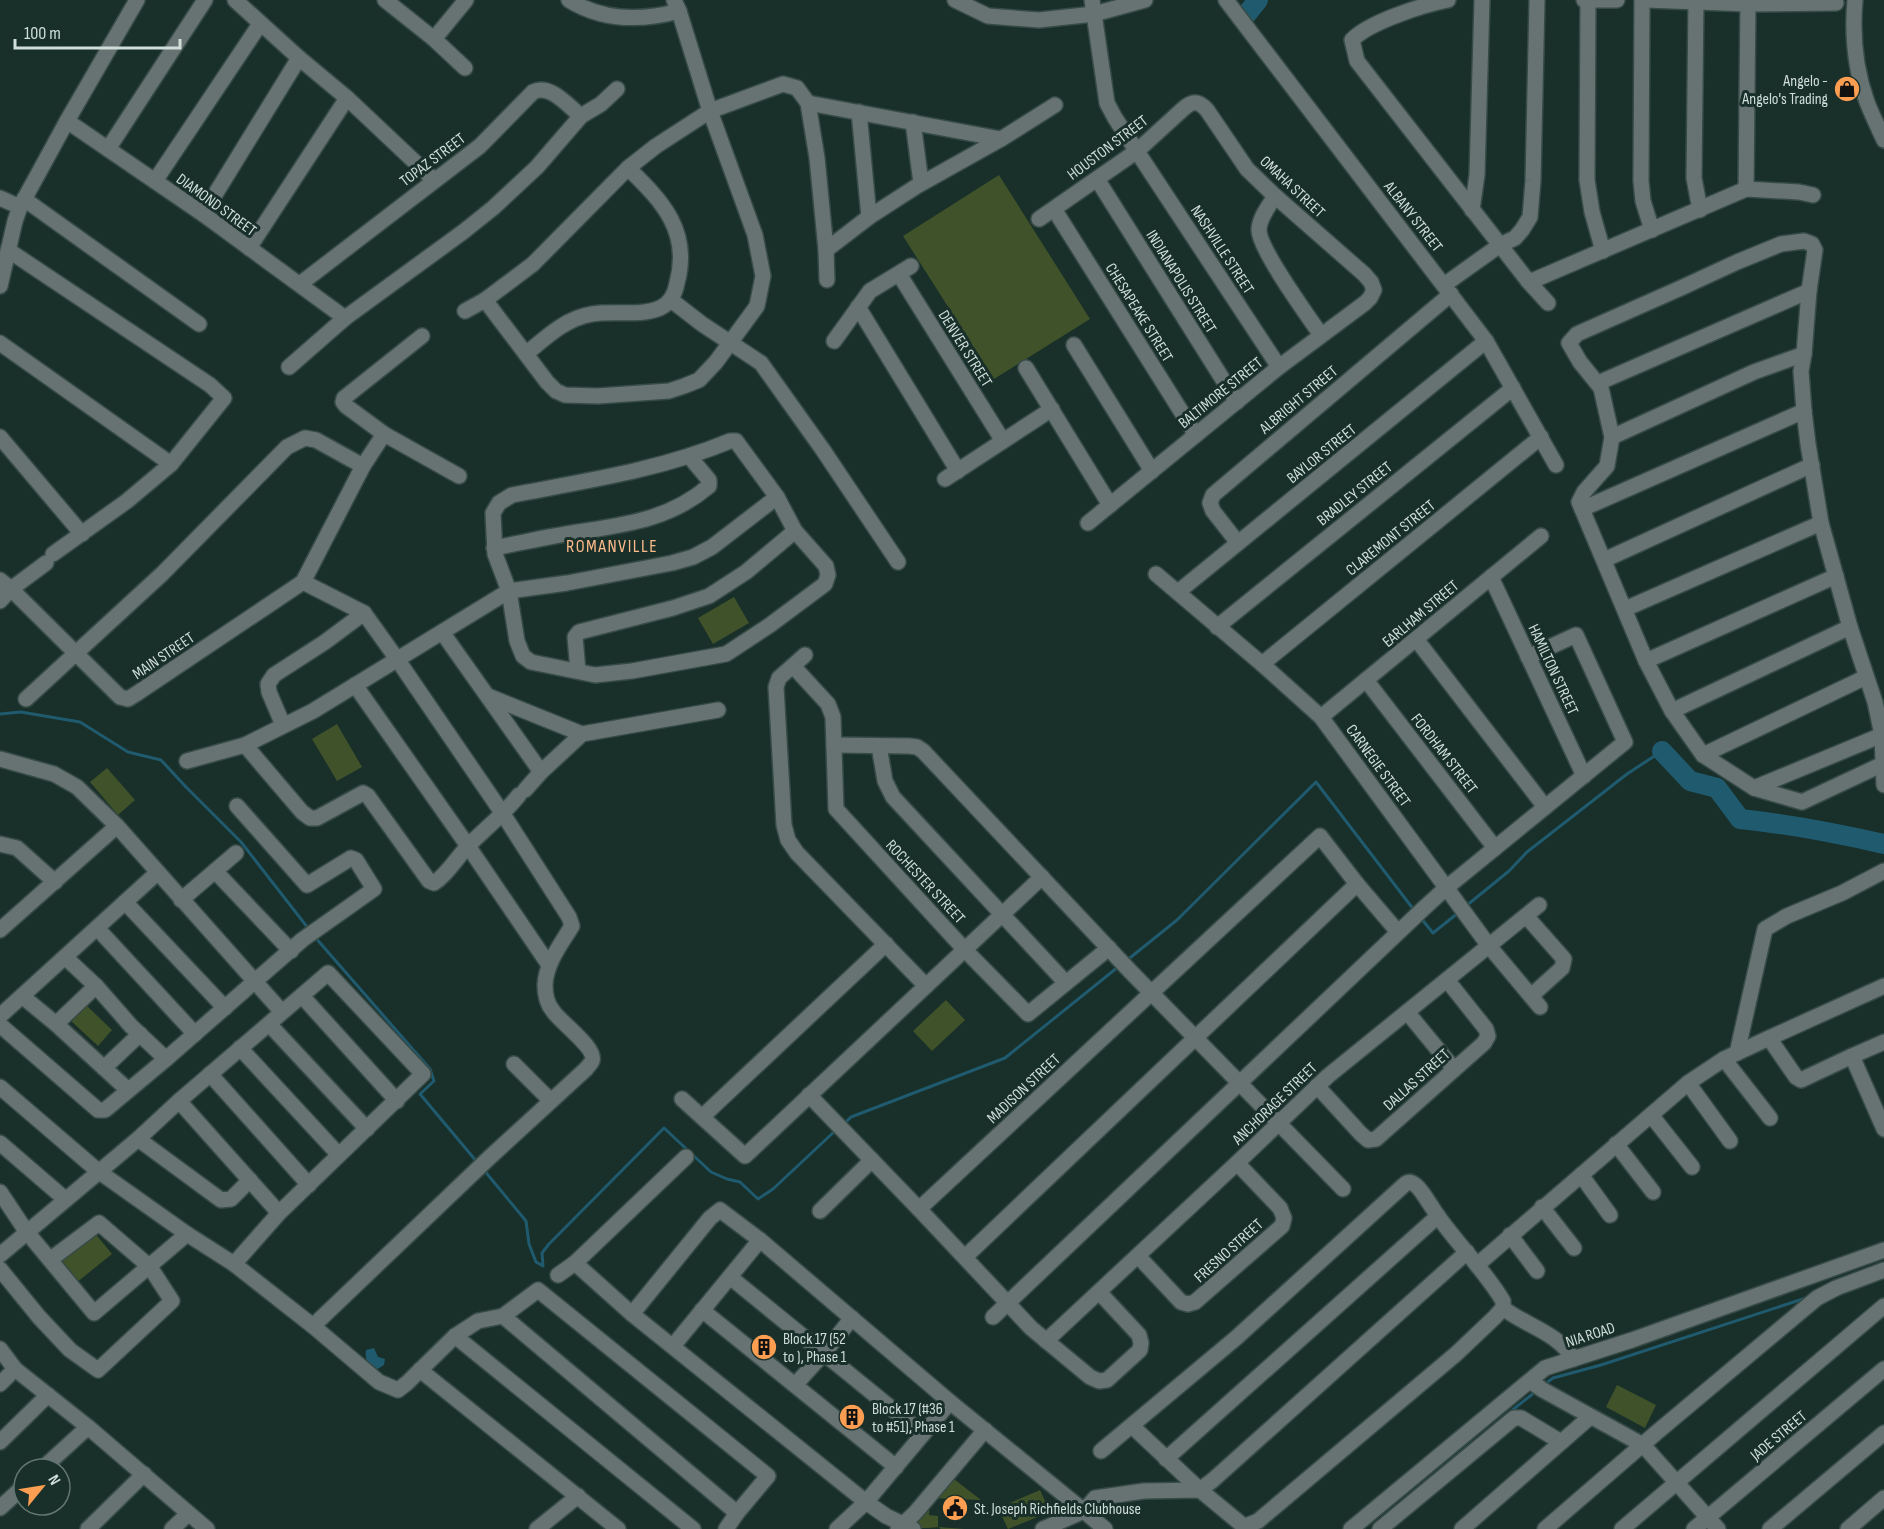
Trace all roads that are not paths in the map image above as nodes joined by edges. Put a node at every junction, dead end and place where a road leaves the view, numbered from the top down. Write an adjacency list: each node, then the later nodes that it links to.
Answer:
1 (137, 0): 36 (street)
2 (205, 0): 40 (street)
3 (235, 0): 24 (street)
4 (385, 0): 25 (street)
5 (466, 0): 25 (street)
6 (569, 0): 22 (street)
7 (954, 0): 23 (street)
8 (1145, 0): 23 (street)
9 (1226, 0): 69 (street, ALBANY STREET)
10 (1448, 0): 53 (street)
11 (1482, 0): 53 (street)
12 (1537, 0): 59 (street, ALBRIGHT STREET)
13 (1584, 0): 14 (street)
14 (1588, 0): 15 (street); 63 (street)
15 (1617, 0)
16 (1642, 0): 58 (street)
17 (1647, 0): 19 (street)
18 (1855, 0): 39 (street)
19 (1696, 1): 20 (street); 54 (street)
20 (1748, 2): 21 (street); 47 (street)
21 (1836, 3)
22 (677, 5): 33 (street)
23 (1093, 7): 41 (street, NASHVILLE STREET)
24 (260, 24): 26 (street); 45 (street)
25 (434, 39): 27 (street)
26 (299, 58): 29 (street); 55 (street)
27 (465, 68)
28 (617, 89): 35 (street)
29 (346, 98): 44 (street); 60 (street)
30 (1195, 102): 41 (street, HOUSTON STREET); 49 (street, OMAHA STREET)
31 (808, 103): 33 (street); 34 (street); 62 (street)
32 (1054, 105): 38 (street)
33 (710, 111): 42 (street); 82 (street)
34 (859, 112): 37 (street); 56 (street)
35 (582, 116): 44 (street, TOPAZ STREET); 76 (street)
36 (67, 122): 40 (street, DIAMOND STREET); 51 (street)
37 (914, 122): 38 (street); 46 (street)
38 (1001, 139): 46 (street)
39 (1884, 140)
40 (108, 148): 45 (street, DIAMOND STREET)
41 (1137, 151): 43 (street, HOUSTON STREET); 88 (street, NASHVILLE STREET)
42 (628, 168): 71 (street); 72 (street)
43 (1097, 179): 52 (street, HOUSTON STREET); 92 (street, INDIANAPOLIS STREET)
44 (434, 180): 66 (street, TOPAZ STREET)
45 (155, 181): 55 (street, DIAMOND STREET)
46 (921, 183): 56 (street)
47 (1746, 189): 48 (street); 54 (street)
48 (1813, 195)
49 (1275, 196): 68 (street, OMAHA STREET); 78 (street)
50 (0, 198): 51 (street)
51 (22, 203): 61 (street); 77 (street)
52 (1054, 209): 57 (street, HOUSTON STREET); 96 (street, CHESAPEAKE STREET)
53 (1472, 210): 59 (street)
54 (1700, 210): 58 (street)
55 (203, 213): 60 (street, DIAMOND STREET)
56 (869, 217): 62 (street)
57 (1039, 219)
58 (1652, 230): 63 (street)
59 (1500, 245): 65 (street); 69 (street, ALBRIGHT STREET)
60 (249, 248): 66 (street, DIAMOND STREET)
61 (8, 250): 67 (street); 102 (street)
62 (826, 250): 64 (street)
63 (1603, 251): 65 (street)
64 (827, 280)
65 (1528, 281): 73 (street)
66 (300, 284): 76 (street, DIAMOND STREET)
67 (0, 286)
68 (1374, 290): 78 (street, BALTIMORE STREET)
69 (1447, 290): 81 (street, ALBANY STREET); 116 (street, ALBRIGHT STREET)
70 (1809, 291): 86 (street); 90 (street); 90 (street)
71 (485, 300): 75 (street); 85 (street)
72 (671, 300): 82 (street); 85 (street)
73 (1548, 303)
74 (858, 307): 80 (street); 100 (street); 100 (street, DENVER STREET)
75 (465, 311)
76 (345, 318): 87 (street)
77 (199, 324)
78 (1321, 335): 88 (street, BALTIMORE STREET)
79 (422, 336): 95 (street)
80 (834, 341)
81 (1486, 341): 91 (street, ALBANY STREET); 116 (street, BAYLOR STREET)
82 (731, 342): 85 (street); 119 (street)
83 (0, 343): 102 (street)
84 (1074, 345): 106 (street)
85 (526, 354)
86 (1804, 354): 94 (street); 99 (street)
87 (289, 367)
88 (1279, 367): 92 (street, BALTIMORE STREET)
89 (1026, 368): 93 (street)
90 (1598, 382): 99 (street)
91 (1514, 388): 98 (street, ALBANY STREET); 130 (street, BRADLEY STREET)
92 (1237, 402): 96 (street, BALTIMORE STREET)
93 (1052, 409): 100 (street); 109 (street)
94 (1804, 411): 104 (street); 110 (street)
95 (384, 435): 105 (street); 107 (street)
96 (1196, 435): 106 (street, BALTIMORE STREET)
97 (0, 437): 114 (street)
98 (1541, 437): 103 (street, ALBANY STREET); 139 (street, CLAREMONT STREET)
99 (1612, 437): 110 (street)
100 (1004, 441)
101 (688, 456): 108 (street); 117 (street); 117 (street)
102 (171, 465): 114 (street)
103 (1556, 465)
104 (1812, 465): 112 (street); 118 (street)
105 (363, 466): 123 (street); 134 (street)
106 (1152, 471): 109 (street, BALTIMORE STREET)
107 (459, 476)
108 (777, 497): 113 (street); 125 (street)
109 (1110, 505): 111 (street, BALTIMORE STREET)
110 (1582, 509): 118 (street)
111 (1088, 523)
112 (1821, 523): 121 (street); 128 (street)
113 (795, 531): 141 (street); 141 (street)
114 (82, 534): 124 (street)
115 (1541, 536): 122 (street, EARLHAM STREET)
116 (1238, 543): 126 (street, BAYLOR STREET)
117 (494, 548): 125 (street)
118 (1604, 560): 128 (street)
119 (898, 562)
120 (1156, 574): 126 (street, CARNEGIE STREET)
121 (1836, 576): 131 (street); 138 (street)
122 (1491, 577): 133 (street, EARLHAM STREET); 136 (street, HAMILTON STREET)
123 (303, 582): 129 (street); 134 (street, MAIN STREET)
124 (6, 585): 127 (street); 134 (street, MAIN STREET)
125 (509, 591): 132 (street); 141 (street)
126 (1178, 592): 130 (street, CARNEGIE STREET)
127 (0, 601)
128 (1625, 609): 138 (street)
129 (364, 613): 137 (street); 150 (street)
130 (1217, 627): 139 (street, CARNEGIE STREET)
131 (1850, 627): 142 (street); 148 (street)
132 (442, 632): 137 (street); 145 (street)
133 (1416, 639): 143 (street, EARLHAM STREET); 165 (street)
134 (78, 653): 146 (street)
135 (805, 655): 140 (street)
136 (1528, 657): 161 (street, HAMILTON STREET); 161 (street)
137 (397, 659): 144 (street); 166 (street)
138 (1646, 661): 148 (street)
139 (1262, 664): 149 (street, CARNEGIE STREET)
140 (793, 666): 154 (street, ROCHESTER STREET); 187 (street)
141 (578, 671)
142 (1866, 677): 152 (street); 156 (street)
143 (1366, 680): 149 (street, EARLHAM STREET); 170 (street, FORDHAM STREET)
144 (355, 685): 150 (street); 169 (street)
145 (487, 696): 151 (street); 160 (street)
146 (26, 699)
147 (718, 710): 151 (street)
148 (1672, 711): 156 (street)
149 (1321, 717): 178 (street, CARNEGIE STREET)
150 (283, 725): 153 (street)
151 (582, 734): 160 (street)
152 (1882, 735): 159 (street); 163 (street)
153 (245, 745): 158 (street); 169 (street)
154 (834, 745): 155 (street); 190 (street, ROCHESTER STREET)
155 (879, 746): 175 (street); 182 (street)
156 (1702, 755): 163 (street)
157 (0, 759): 167 (street)
158 (187, 761)
159 (1883, 764): 162 (street); 163 (street)
160 (541, 772): 166 (street)
161 (1584, 776): 165 (street)
162 (1884, 784)
163 (1754, 788)
164 (237, 806): 189 (street)
165 (1545, 807): 170 (street)
166 (503, 814): 169 (street); 193 (street)
167 (117, 826): 174 (street); 176 (street)
168 (0, 844): 176 (street)
169 (468, 846): 193 (street)
170 (1495, 848): 178 (street)
171 (236, 853): 172 (street)
172 (215, 871): 179 (street); 189 (street)
173 (1884, 871): 216 (street)
174 (157, 873): 179 (street); 180 (street)
175 (1042, 877): 182 (street); 191 (street)
176 (55, 882): 185 (street)
177 (1357, 884): 186 (street); 200 (street, MADISON STREET); 212 (street)
178 (1446, 888): 186 (street); 188 (street, CARNEGIE STREET)
179 (181, 900): 195 (street)
180 (125, 902): 184 (street); 203 (street)
181 (1539, 905): 183 (street, ANCHORAGE STREET)
182 (1002, 914): 190 (street); 196 (street)
183 (1526, 916): 188 (street, ANCHORAGE STREET); 188 (street, CARNEGIE STREET)
184 (97, 928): 192 (street); 211 (street)
185 (0, 930)
186 (1398, 932): 223 (street)
187 (886, 944): 198 (street); 234 (street)
188 (1489, 945): 194 (street, ANCHORAGE STREET)
189 (296, 946): 195 (street)
190 (964, 950): 196 (street, ROCHESTER STREET); 198 (street)
191 (1113, 953): 196 (street, ROCHESTER STREET); 200 (street)
192 (65, 957): 197 (street); 201 (street)
193 (549, 965): 232 (street)
194 (1447, 980): 205 (street, ANCHORAGE STREET); 221 (street, DALLAS STREET)
195 (255, 982): 203 (street); 204 (street)
196 (1066, 983)
197 (96, 986): 208 (street); 210 (street)
198 (926, 986): 228 (street)
199 (1884, 986): 213 (street)
200 (1151, 993): 212 (street); 257 (street, MADISON STREET)
201 (22, 996): 206 (street); 208 (street)
202 (302, 996): 204 (street); 231 (street); 231 (street)
203 (225, 1008): 211 (street)
204 (282, 1012): 209 (street)
205 (1407, 1012): 221 (street); 225 (street, ANCHORAGE STREET)
206 (0, 1016)
207 (0, 1024): 227 (street)
208 (56, 1024): 220 (street)
209 (269, 1024): 215 (street); 237 (street)
210 (140, 1034): 218 (street); 220 (street)
211 (195, 1034): 218 (street)
212 (1195, 1037): 223 (street); 271 (street)
213 (1769, 1038): 216 (street); 217 (street)
214 (1884, 1042): 217 (street)
215 (240, 1048): 222 (street); 243 (street)
216 (1730, 1056): 224 (street); 235 (street)
217 (1852, 1056): 238 (street)
218 (166, 1059): 227 (street)
219 (514, 1064): 232 (street)
220 (104, 1068): 227 (street)
221 (1454, 1069): 225 (street, DALLAS STREET)
222 (210, 1074): 230 (street); 251 (street)
223 (1240, 1083): 236 (street); 283 (street)
224 (1688, 1083): 233 (street); 240 (street)
225 (1317, 1086): 236 (street, ANCHORAGE STREET)
226 (0, 1087): 248 (street)
227 (128, 1090)
228 (809, 1095): 234 (street); 245 (street)
229 (682, 1099): 234 (street)
230 (179, 1101): 239 (street); 250 (street)
231 (397, 1101): 237 (street)
232 (550, 1101): 291 (street)
233 (1651, 1115): 242 (street); 247 (street)
234 (702, 1117)
235 (1770, 1118)
236 (1278, 1123): 246 (street, ANCHORAGE STREET); 252 (street)
237 (367, 1129): 243 (street)
238 (1884, 1129)
239 (138, 1138): 248 (street); 250 (street)
240 (1730, 1141)
241 (0, 1143): 255 (street)
242 (1616, 1144): 249 (street); 254 (street)
243 (339, 1155): 251 (street)
244 (686, 1157): 273 (street)
245 (872, 1160): 257 (street); 258 (street)
246 (1237, 1163): 270 (street, ANCHORAGE STREET); 270 (street, FRESNO STREET)
247 (1692, 1167)
248 (98, 1171): 255 (street); 263 (street)
249 (1581, 1175): 256 (street); 260 (street)
250 (250, 1180): 259 (street)
251 (309, 1185): 259 (street)
252 (1343, 1189)
253 (0, 1192): 262 (street)
254 (1653, 1192)
255 (65, 1199): 262 (street)
256 (1542, 1207): 264 (street); 266 (street)
257 (920, 1209): 271 (street)
258 (820, 1211)
259 (279, 1213): 274 (street)
260 (1610, 1215)
261 (1438, 1216): 268 (street); 307 (street); 317 (street)
262 (26, 1231): 269 (street); 272 (street)
263 (187, 1234): 274 (street); 276 (street)
264 (1509, 1235): 275 (street); 279 (street)
265 (760, 1240): 281 (street); 287 (street); 290 (street)
266 (1574, 1248)
267 (1884, 1251): 297 (street, NIA ROAD)
268 (1467, 1252): 275 (street); 321 (street)
269 (0, 1255)
270 (1138, 1256): 282 (street, ANCHORAGE STREET)
271 (965, 1257): 283 (street)
272 (51, 1258): 276 (street); 276 (street)
273 (574, 1263): 280 (street); 287 (street)
274 (234, 1264): 291 (street)
275 (1477, 1265): 285 (street)
276 (150, 1267): 277 (street)
277 (0, 1269)
278 (1884, 1270): 314 (street)
279 (1537, 1271)
280 (558, 1275)
281 (730, 1277): 286 (street); 296 (street)
282 (1099, 1292): 293 (street, ANCHORAGE STREET); 293 (street)
283 (1008, 1303): 289 (street); 293 (street)
284 (1884, 1306): 320 (street)
285 (1503, 1308): 297 (street); 321 (street)
286 (702, 1310): 294 (street); 302 (street)
287 (632, 1314): 294 (street)
288 (503, 1316): 292 (street); 328 (street); 328 (street)
289 (993, 1317)
290 (852, 1318): 296 (street); 305 (street)
291 (313, 1326): 300 (street)
292 (455, 1336): 300 (street); 339 (street)
293 (1046, 1341)
294 (673, 1346): 325 (street)
295 (0, 1349): 298 (street)
296 (824, 1353): 302 (street); 311 (street)
297 (1573, 1359): 303 (street, NIA ROAD)
298 (15, 1369): 301 (street); 304 (street)
299 (1884, 1369): 330 (street, JADE STREET)
300 (420, 1370): 322 (street)
301 (0, 1384)
302 (795, 1385): 318 (street)
303 (1536, 1385): 306 (street); 342 (street, NIA ROAD)
304 (48, 1395): 308 (street); 312 (street)
305 (950, 1402): 309 (street); 311 (street)
306 (1590, 1416): 313 (street); 314 (street)
307 (1132, 1426): 315 (street); 317 (street)
308 (88, 1427): 316 (street); 319 (street)
309 (985, 1430): 327 (street); 333 (street)
310 (1884, 1433): 348 (street)
311 (923, 1434): 318 (street)
312 (0, 1442)
313 (1562, 1442): 343 (street); 344 (street)
314 (1643, 1445): 320 (street); 345 (street)
315 (1101, 1451)
316 (55, 1457)
317 (1166, 1459): 321 (street)
318 (896, 1467): 325 (street)
319 (144, 1474): 329 (street); 335 (street)
320 (1676, 1482): 330 (street); 346 (street)
321 (1200, 1490): 327 (street)
322 (578, 1496): 332 (street); 338 (street)
323 (12, 1497): 326 (street)
324 (1884, 1498): 349 (street)
325 (866, 1502): 333 (street); 341 (street)
326 (0, 1508)
327 (1084, 1511): 331 (street); 334 (street)
328 (737, 1513): 340 (street)
329 (188, 1514): 336 (street); 337 (street)
330 (1713, 1523): 347 (street, JADE STREET)
331 (1102, 1527)
332 (541, 1528)
333 (905, 1528)
334 (1049, 1528)
335 (88, 1529)
336 (172, 1529)
337 (207, 1529)
338 (618, 1529)
339 (693, 1529)
340 (726, 1529)
341 (837, 1529)
342 (1351, 1529)
343 (1380, 1529)
344 (1462, 1529)
345 (1545, 1529)
346 (1622, 1529)
347 (1694, 1529)
348 (1770, 1529)
349 (1848, 1529)

